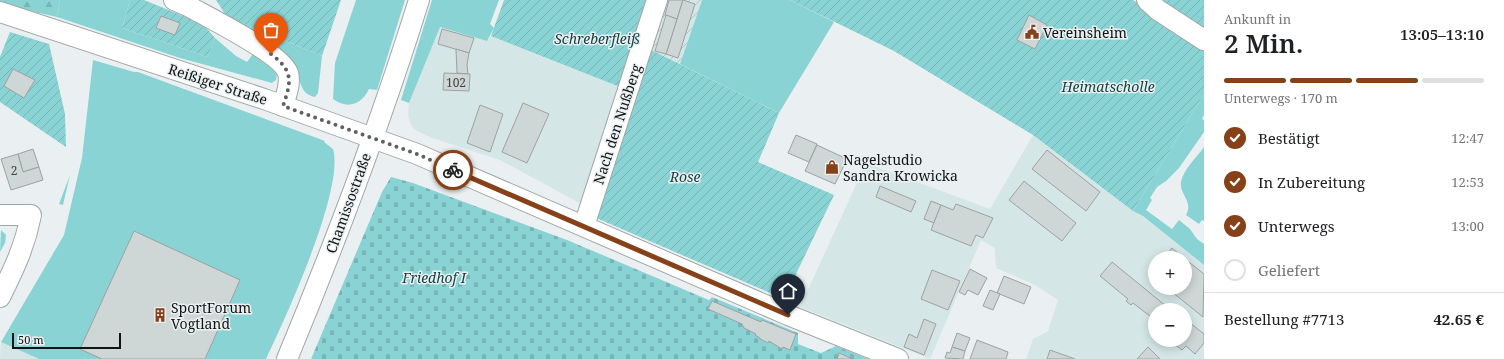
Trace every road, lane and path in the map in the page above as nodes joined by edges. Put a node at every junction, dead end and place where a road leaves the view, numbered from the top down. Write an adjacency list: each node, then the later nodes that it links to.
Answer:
1 (174, 0): 7 (street)
2 (419, 0): 8 (street, Chamissostraße)
3 (657, 0): 10 (street, Nach den Nußberg)
4 (1147, 0): 6 (street)
5 (0, 12): 7 (street, Reißiger Straße)
6 (1204, 40)
7 (283, 106): 8 (street, Reißiger Straße)
8 (373, 138): 10 (street, Reißiger Straße); 12 (street, Chamissostraße)
9 (0, 215): 11 (street)
10 (584, 226): 13 (street, Reißiger Straße)
11 (0, 297)
12 (287, 359)
13 (898, 359)

